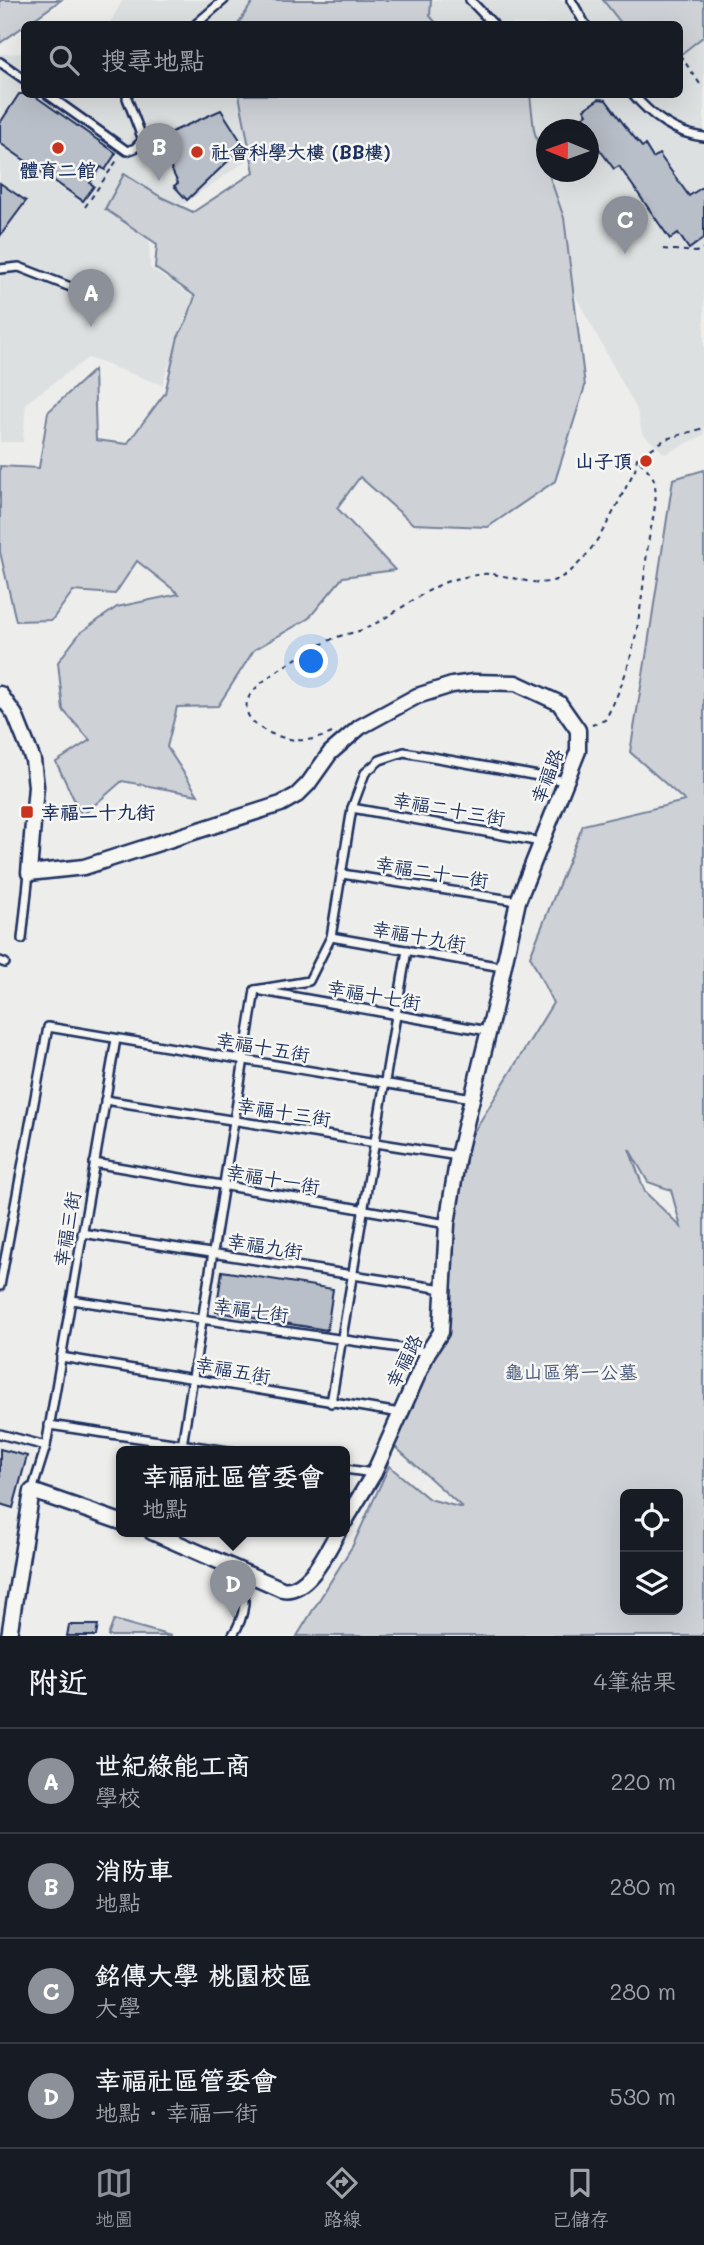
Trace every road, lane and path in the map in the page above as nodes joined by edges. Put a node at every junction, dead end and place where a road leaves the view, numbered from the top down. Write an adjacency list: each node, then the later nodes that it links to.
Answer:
1 (225, 0): 4 (lane)
2 (470, 0): 5 (lane)
3 (571, 0): 6 (lane)
4 (200, 21)
5 (490, 21)
6 (583, 21)
7 (683, 59): 10 (path)
8 (0, 62): 9 (lane)
9 (21, 77)
10 (700, 84)
11 (53, 98): 15 (lane)
12 (127, 98): 15 (lane)
13 (636, 98): 14 (lane)
14 (704, 137)
15 (125, 149): 16 (path)
16 (85, 207)
17 (704, 248): 18 (path)
18 (663, 249)
19 (0, 269): 20 (lane)
20 (86, 293)
21 (704, 428): 22 (path)
22 (637, 458): 24 (path); 25 (path)
23 (0, 694): 29 (street)
24 (360, 727): 25 (street, 幸福路); 29 (street, 幸福路)
25 (578, 730): 26 (street, 幸福路)
26 (566, 781): 27 (lane); 28 (street, 幸福路)
27 (352, 808): 28 (lane, 幸福二十三街); 30 (lane)
28 (541, 842): 31 (street, 幸福路)
29 (29, 873): 33 (lane)
30 (342, 874): 31 (lane, 幸福二十一街); 32 (lane)
31 (518, 901): 35 (street, 幸福路)
32 (331, 937): 34 (lane, 幸福十九街); 36 (lane)
33 (22, 939)
34 (407, 950): 35 (lane, 幸福十九街); 37 (lane)
35 (502, 967): 38 (street, 幸福路)
36 (255, 990): 37 (lane, 幸福十七街); 40 (lane)
37 (396, 1015): 38 (lane, 幸福十七街); 41 (lane)
38 (488, 1031): 42 (street, 幸福路)
39 (116, 1038): 40 (lane, 幸福十五街); 43 (lane, 幸福三街); 54 (lane, 幸福十五街)
40 (244, 1060): 41 (lane, 幸福十五街); 44 (lane)
41 (384, 1084): 42 (lane, 幸福十五街); 45 (lane)
42 (473, 1098): 46 (street, 幸福路)
43 (105, 1100): 44 (lane, 幸福十三街); 47 (lane, 幸福三街)
44 (234, 1121): 45 (lane, 幸福十三街); 48 (lane)
45 (375, 1142): 46 (lane, 幸福十三街); 49 (lane)
46 (458, 1156): 50 (street, 幸福路)
47 (94, 1164): 48 (lane, 幸福十一街); 51 (lane, 幸福三街)
48 (223, 1186): 49 (lane, 幸福十一街); 52 (lane)
49 (363, 1211): 50 (lane, 幸福十一街); 53 (lane)
50 (447, 1224): 55 (street, 幸福路)
51 (82, 1233): 52 (lane, 幸福九街); 56 (lane, 幸福三街)
52 (213, 1254): 53 (lane, 幸福九街); 57 (lane)
53 (353, 1275): 55 (lane, 幸福九街); 58 (lane)
54 (0, 1286)
55 (444, 1289): 59 (street, 幸福路)
56 (71, 1300): 57 (lane, 幸福七街); 60 (lane, 幸福三街)
57 (201, 1319): 58 (lane, 幸福七街); 61 (lane)
58 (342, 1340): 59 (lane, 幸福七街); 62 (lane)
59 (428, 1352): 63 (street, 幸福路)
60 (61, 1357): 61 (lane, 幸福五街); 64 (lane, 幸福三街)
61 (193, 1379): 62 (lane, 幸福五街); 68 (lane)
62 (331, 1402): 63 (lane, 幸福五街)
63 (400, 1413): 70 (street, 幸福路)
64 (49, 1425): 66 (lane, 幸福三街); 67 (lane)
65 (0, 1434): 66 (lane)
66 (46, 1446): 71 (lane, 幸福三街)
67 (170, 1446)
68 (182, 1446)
69 (350, 1470): 70 (lane)
70 (374, 1473): 72 (street, 幸福路)
71 (33, 1490): 73 (street); 77 (street)
72 (350, 1513)
73 (116, 1520)
74 (172, 1537): 76 (street)
75 (335, 1537): 76 (street)
76 (240, 1569): 78 (lane)
77 (9, 1636)
78 (232, 1636)

